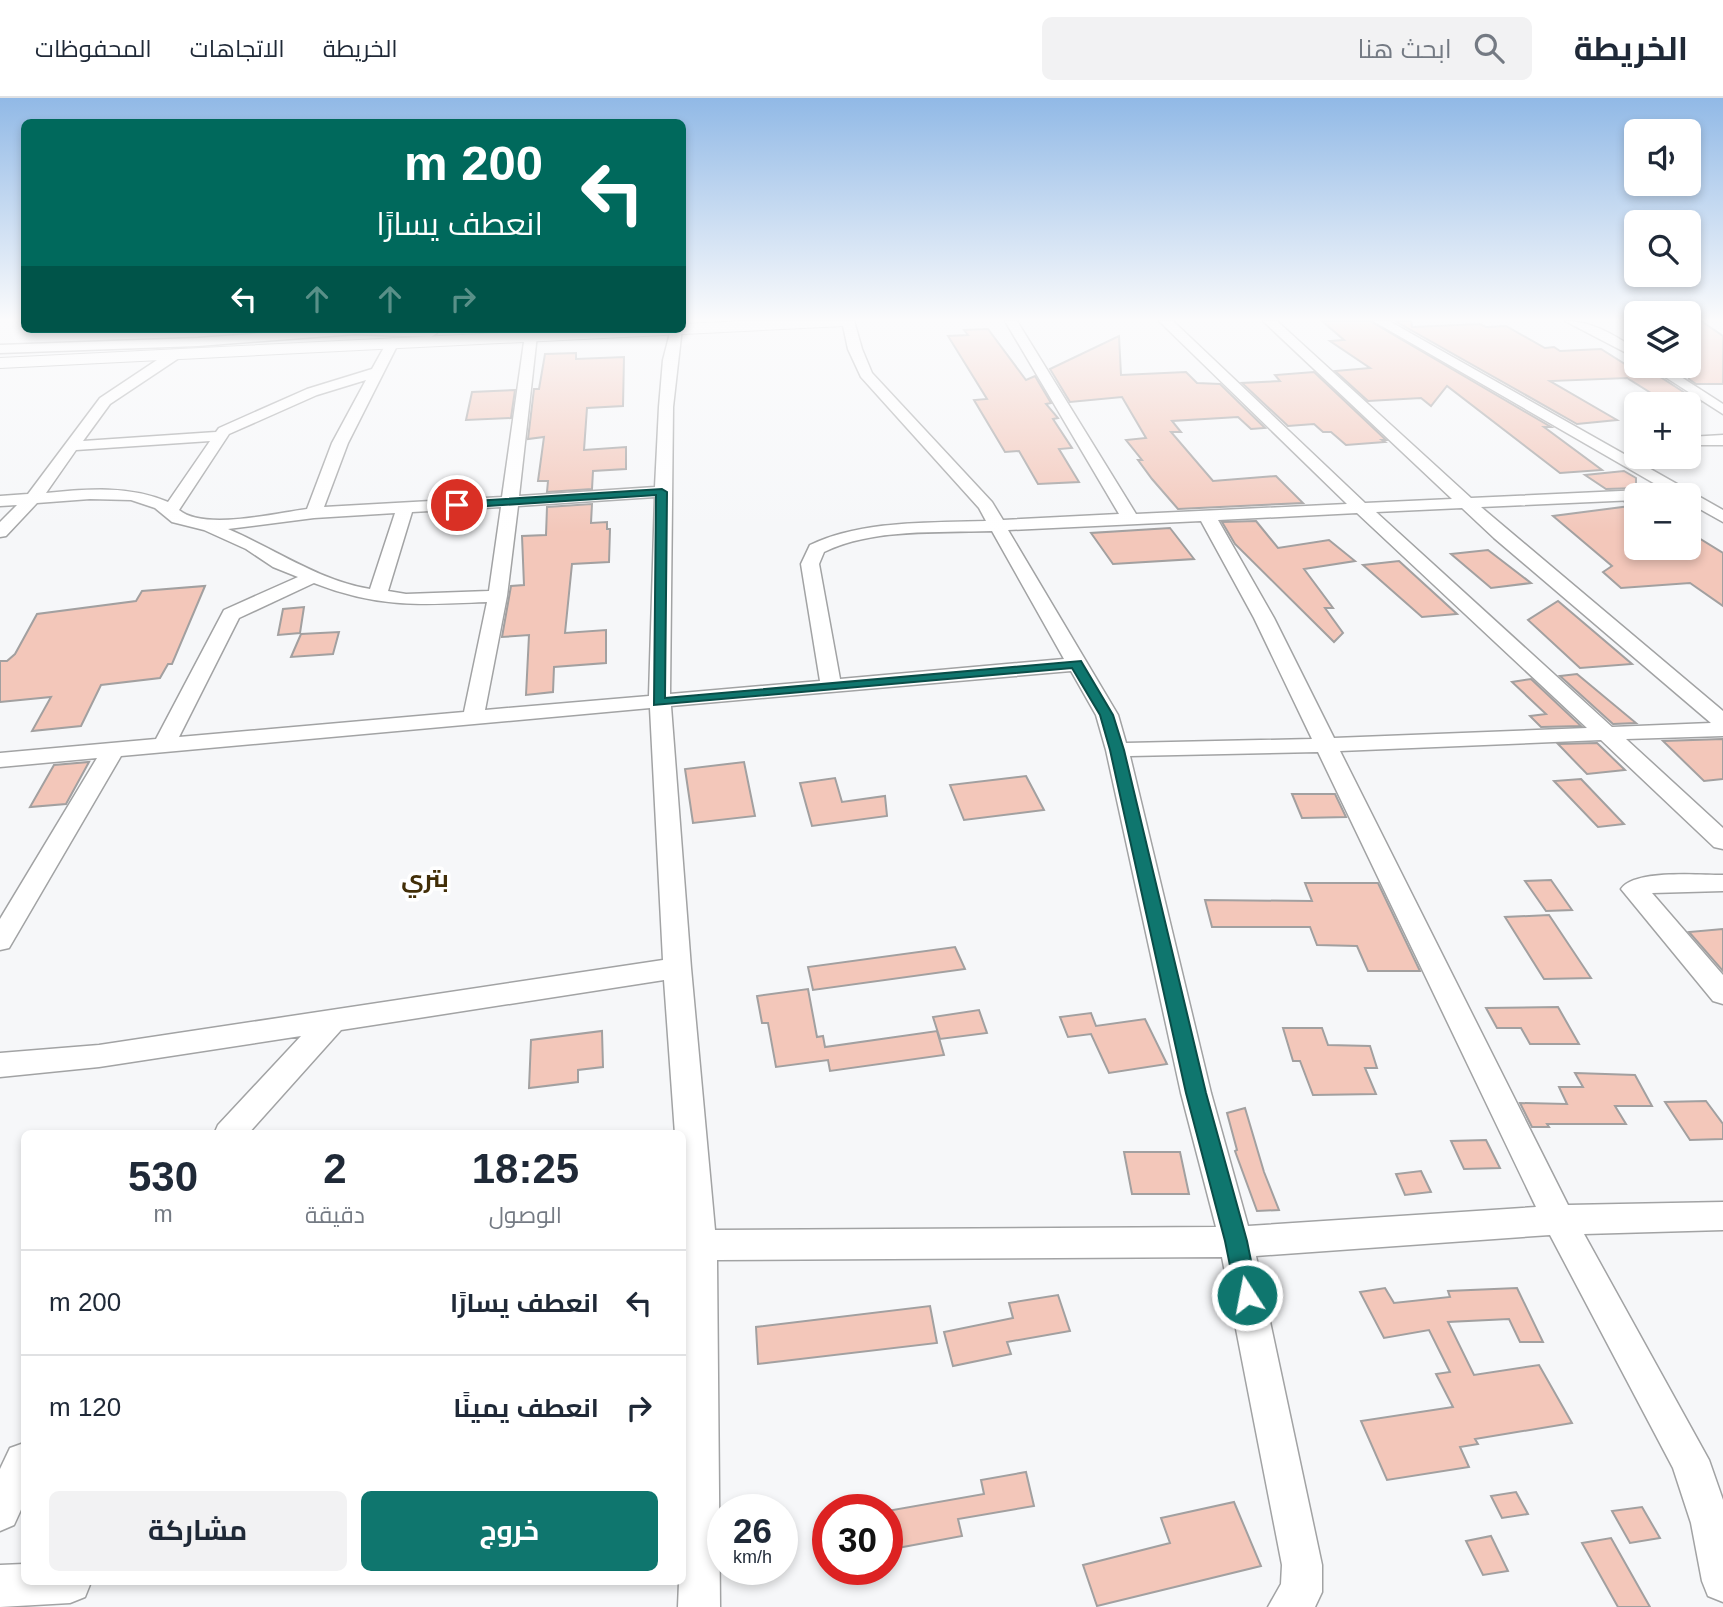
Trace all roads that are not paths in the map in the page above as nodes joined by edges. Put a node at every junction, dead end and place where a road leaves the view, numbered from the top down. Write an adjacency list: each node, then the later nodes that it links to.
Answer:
1 (118, 391): 18 (street)
2 (314, 391): 13 (street)
3 (369, 391): 30 (street)
4 (523, 391): 24 (street)
5 (668, 391): 20 (street)
6 (881, 391): 34 (street)
7 (1053, 391): 33 (street)
8 (1239, 391): 27 (street)
9 (1346, 391): 25 (street)
10 (1505, 391): 17 (street)
11 (1694, 391): 12 (street)
12 (1723, 410)
13 (218, 436): 18 (street); 29 (street)
14 (1723, 440): 15 (street)
15 (1701, 441)
16 (1624, 444): 17 (street)
17 (1600, 445): 19 (street)
18 (74, 446): 21 (street)
19 (1665, 483)
20 (662, 492): 24 (street); 42 (street)
21 (34, 497): 23 (street); 29 (street); 36 (street)
22 (1624, 497): 25 (street)
23 (0, 501)
24 (508, 502): 28 (street); 39 (street)
25 (1466, 502): 27 (street); 44 (street)
26 (1701, 504): 32 (street)
27 (1359, 506): 31 (street); 46 (street)
28 (405, 507): 30 (street); 38 (street)
29 (170, 511): 35 (street)
30 (313, 513): 35 (street)
31 (1206, 514): 33 (street); 48 (street)
32 (1723, 517)
33 (1130, 518): 34 (street)
34 (998, 525): 40 (street); 41 (street)
35 (207, 526): 37 (street)
36 (0, 532)
37 (313, 577): 38 (street); 47 (street)
38 (377, 596): 39 (street)
39 (498, 596): 43 (street)
40 (1076, 664): 41 (street); 50 (street)
41 (831, 685): 42 (street)
42 (659, 702): 43 (street); 55 (street)
43 (473, 718): 47 (street)
44 (1723, 722)
45 (1723, 729): 46 (street)
46 (1608, 734): 48 (street); 52 (street)
47 (164, 745): 49 (street)
48 (1326, 746): 50 (street); 61 (street)
49 (114, 749): 51 (street); 54 (street)
50 (1117, 750): 62 (street)
51 (0, 760)
52 (1723, 841)
53 (1723, 883): 56 (street)
54 (0, 941)
55 (677, 968): 57 (street); 63 (street)
56 (1723, 994)
57 (333, 1020): 58 (street); 59 (street)
58 (0, 1065)
59 (233, 1130)
60 (1723, 1216): 61 (street)
61 (1559, 1220): 62 (street); 67 (street)
62 (1236, 1241): 63 (street); 71 (street)
63 (700, 1245): 64 (street)
64 (691, 1280): 70 (street)
65 (21, 1468): 66 (street)
66 (0, 1511)
67 (1723, 1577)
68 (21, 1585): 69 (street)
69 (0, 1586)
70 (699, 1607)
71 (1289, 1607)

